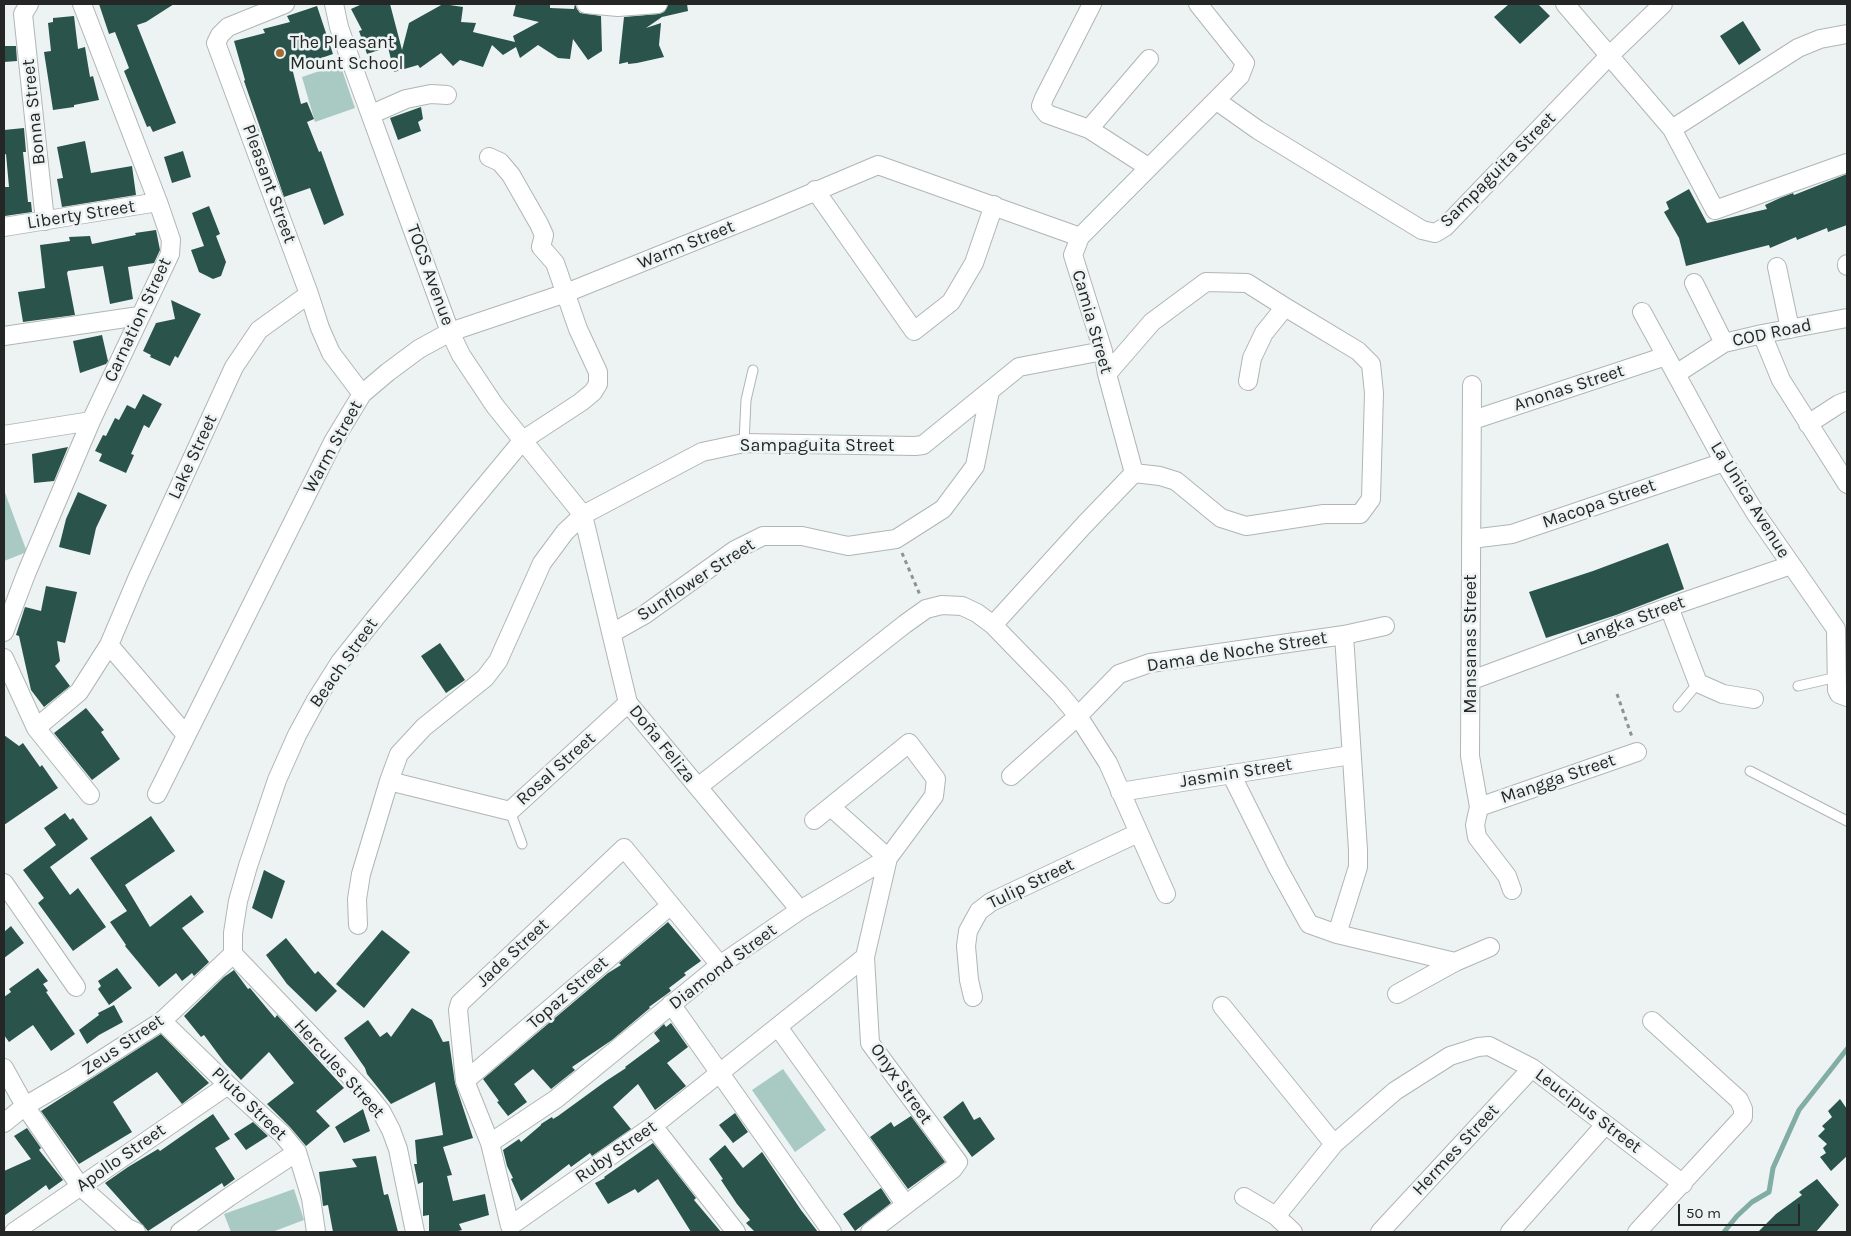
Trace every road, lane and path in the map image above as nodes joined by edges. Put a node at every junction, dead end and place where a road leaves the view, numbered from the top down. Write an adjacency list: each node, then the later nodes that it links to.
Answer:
1 (29, 4): 25 (street, Bonna Street)
2 (82, 4): 23 (street, Carnation Street)
3 (285, 4): 31 (street, Pleasant Street)
4 (334, 4): 16 (street, TOCS Avenue)
5 (586, 4): 6 (street)
6 (658, 4)
7 (1092, 4): 17 (street)
8 (1198, 4): 15 (street)
9 (1565, 4): 12 (street)
10 (1663, 4): 12 (street, Sampaguita Street)
11 (1847, 34): 18 (street)
12 (1610, 55): 15 (street, Sampaguita Street); 18 (street)
13 (1149, 59): 17 (street)
14 (447, 95): 16 (street)
15 (1217, 101): 21 (street)
16 (372, 114): 37 (street, TOCS Avenue)
17 (1089, 129): 21 (street)
18 (1672, 129): 20 (street)
19 (489, 158): 30 (street, Beach Street)
20 (1847, 163)
21 (1148, 167): 27 (street)
22 (815, 190): 24 (street, Warm Street); 24 (street); 30 (street, Warm Street)
23 (158, 202): 25 (street, Liberty Street); 34 (street, Carnation Street)
24 (994, 205): 27 (street, Warm Street)
25 (45, 222): 26 (street, Liberty Street)
26 (4, 227)
27 (1080, 237): 41 (street, Camia Street)
28 (1777, 267): 36 (street)
29 (1694, 283): 40 (street)
30 (566, 293): 37 (street, Warm Street); 55 (street, Beach Street)
31 (309, 294): 49 (street, Pleasant Street); 71 (street, Lake Street)
32 (1285, 307): 44 (street); 46 (street); 58 (street)
33 (1642, 312): 42 (street, La Unica Avenue)
34 (140, 316): 39 (street); 52 (street, Carnation Street)
35 (1847, 318): 36 (street, COD Road)
36 (1790, 329): 38 (street, COD Road)
37 (450, 332): 49 (street, Warm Street); 55 (street, TOCS Avenue)
38 (1762, 334): 40 (street, COD Road); 53 (street)
39 (4, 336)
40 (1724, 343): 45 (street, COD Road)
41 (1103, 351): 44 (street, Camia Street); 48 (street, Sampaguita Street)
42 (1666, 356): 45 (street, La Unica Avenue); 51 (street, Anonas Street)
43 (753, 370): 56 (lane)
44 (1107, 374): 58 (street, Camia Street)
45 (1676, 374): 57 (street, La Unica Avenue)
46 (1248, 381)
47 (1472, 385): 51 (street, Mansanas Street)
48 (990, 391): 56 (street, Sampaguita Street); 62 (street, Sunflower Street)
49 (362, 394): 83 (street, Warm Street)
50 (1847, 401): 53 (street)
51 (1473, 420): 61 (street, Mansanas Street)
52 (91, 421): 54 (street); 68 (street, Carnation Street)
53 (1808, 424): 59 (street)
54 (4, 434)
55 (523, 440): 60 (street, TOCS Avenue); 110 (street, Beach Street)
56 (744, 443): 60 (street, Sampaguita Street)
57 (1724, 462): 61 (street, Macopa Street); 63 (street, La Unica Avenue)
58 (1134, 473): 66 (street)
59 (1847, 484)
60 (583, 515): 69 (street, Doña Feliza); 89 (street, Sampaguita Street)
61 (1471, 538): 73 (street, Mansanas Street)
62 (896, 539): 65 (path); 69 (street, Sunflower Street)
63 (1791, 565): 64 (street, Langka Street); 76 (street, La Unica Avenue)
64 (1669, 607): 73 (street, Langka Street); 74 (street)
65 (926, 609): 66 (street); 90 (street)
66 (993, 625): 81 (street)
67 (1384, 626): 70 (street, Dama de Noche Street)
68 (4, 632)
69 (612, 633): 79 (street, Doña Feliza)
70 (1344, 636): 81 (street, Dama de Noche Street); 85 (street)
71 (109, 645): 82 (street, Lake Street); 83 (street)
72 (4, 658): 82 (street)
73 (1472, 680): 95 (street, Mansanas Street)
74 (1698, 683): 78 (street); 80 (lane)
75 (1798, 686): 76 (lane)
76 (1840, 688)
77 (1617, 694): 84 (path)
78 (1754, 699)
79 (628, 703): 90 (street, Doña Feliza); 96 (street, Rosal Street)
80 (1678, 707)
81 (1078, 716): 88 (street, Dama de Noche Street); 91 (street)
82 (36, 728): 93 (street)
83 (186, 734): 92 (street, Warm Street)
84 (1637, 752): 95 (street, Mangga Street)
85 (1351, 754): 87 (street, Jasmin Street); 108 (street)
86 (1750, 771): 98 (lane)
87 (1231, 774): 91 (street, Jasmin Street); 108 (street)
88 (1011, 776)
89 (388, 781): 96 (street, Rosal Street); 107 (street, Sampaguita Street)
90 (698, 787): 106 (street, Doña Feliza)
91 (1120, 792): 99 (street)
92 (157, 794)
93 (90, 795)
94 (831, 807): 97 (street); 101 (street); 101 (street, Diamond Street)
95 (1479, 807): 103 (street, Mansanas Street)
96 (510, 811): 100 (lane)
97 (814, 820)
98 (1847, 821)
99 (1138, 833): 104 (street); 116 (street, Tulip Street)
100 (522, 844)
101 (888, 858): 106 (street, Diamond Street); 111 (street, Onyx Street)
102 (4, 883): 114 (street)
103 (1512, 890)
104 (1166, 894)
105 (671, 905): 113 (street, Jade Street); 125 (street, Topaz Street); 125 (street, Jade Street)
106 (800, 910): 113 (street, Diamond Street)
107 (358, 925)
108 (1337, 934): 112 (street)
109 (1490, 947): 112 (street)
110 (233, 954): 119 (street, Zeus Street); 144 (street, Hercules Street)
111 (865, 956): 121 (street, Ruby Street); 137 (street, Onyx Street)
112 (1455, 962): 115 (street)
113 (720, 965): 117 (street, Diamond Street)
114 (76, 987)
115 (1397, 994)
116 (973, 997)
117 (671, 1004): 124 (street); 131 (street, Diamond Street)
118 (1222, 1006): 132 (street)
119 (162, 1021): 126 (street, Pluto Street); 127 (street, Zeus Street)
120 (1652, 1021): 134 (street)
121 (778, 1027): 124 (street, Ruby Street); 137 (street)
122 (4, 1068): 127 (street)
123 (1532, 1068): 129 (street, Leucipus Street); 132 (street, Leucipus Street); 149 (street, Hermes Street)
124 (719, 1074): 130 (street, Ruby Street); 146 (street)
125 (465, 1081): 131 (street, Jade Street)
126 (228, 1085): 133 (street, Pluto Street); 135 (street, Apollo Street)
127 (25, 1106): 128 (street, Zeus Street); 135 (street)
128 (4, 1123)
129 (1605, 1125): 134 (street, Leucipus Street); 150 (street)
130 (653, 1126): 139 (street, Ruby Street); 145 (street)
131 (490, 1143): 139 (street, Jade Street)
132 (1334, 1144): 138 (street)
133 (297, 1152): 142 (street); 143 (street, Pluto Street)
134 (1683, 1184): 151 (street)
135 (80, 1186): 140 (street, Apollo Street); 141 (street)
136 (1244, 1197): 138 (street)
137 (906, 1205): 147 (street, Onyx Street)
138 (1276, 1216): 148 (street)
139 (510, 1226)
140 (14, 1232)
141 (136, 1232)
142 (180, 1232)
143 (316, 1232)
144 (415, 1232)
145 (736, 1232)
146 (832, 1232)
147 (870, 1232)
148 (1293, 1232)
149 (1380, 1232)
150 (1510, 1232)
151 (1637, 1232)

